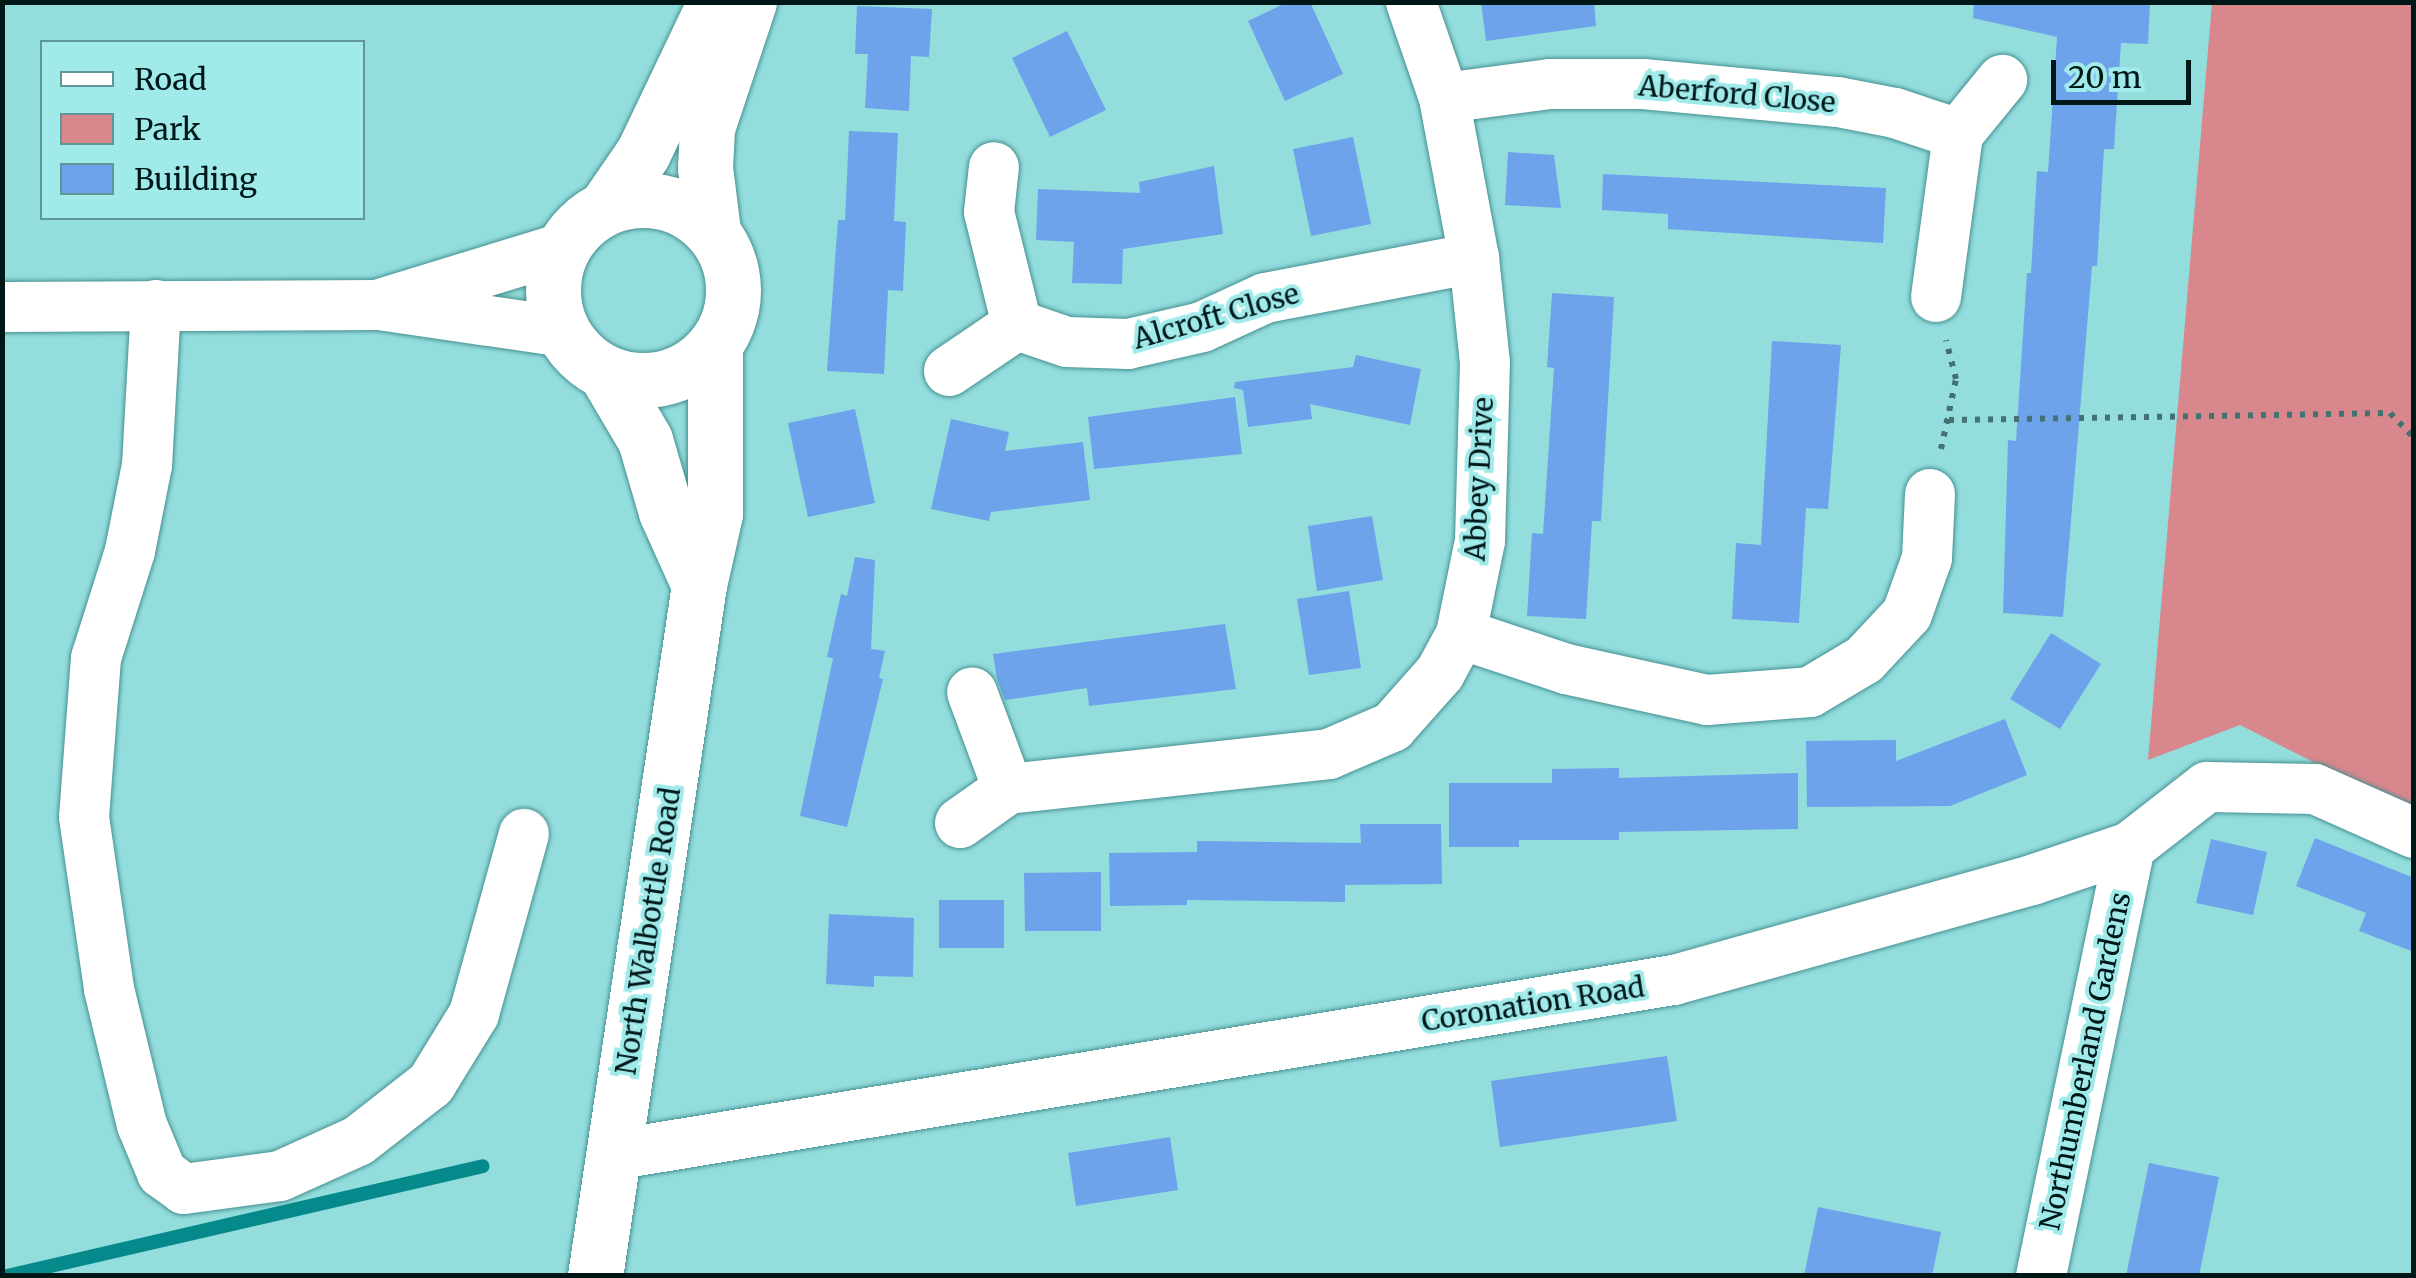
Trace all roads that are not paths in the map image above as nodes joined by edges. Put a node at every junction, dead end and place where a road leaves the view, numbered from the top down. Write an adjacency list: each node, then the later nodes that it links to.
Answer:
1 (715, 2): 8 (street)
2 (749, 2): 9 (street, North Walbottle Road)
3 (1411, 2): 5 (street, Abbey Drive)
4 (2002, 80): 6 (street)
5 (1444, 98): 6 (street, Aberford Close); 11 (street, Abbey Drive)
6 (1958, 134): 12 (street)
7 (994, 166): 16 (street)
8 (604, 208): 9 (street); 10 (street)
9 (713, 231): 18 (street, North Walbottle Road)
10 (563, 248): 14 (street); 17 (street)
11 (1474, 258): 16 (street, Alcroft Close); 23 (street, Abbey Drive)
12 (1936, 297)
13 (156, 305): 14 (street); 15 (street); 28 (street)
14 (379, 305): 17 (street)
15 (2, 307)
16 (1017, 324): 19 (street)
17 (563, 332): 20 (street)
18 (714, 346): 20 (street); 22 (street, North Walbottle Road)
19 (948, 371)
20 (604, 372): 22 (street)
21 (1930, 494): 23 (street)
22 (699, 585): 30 (street, North Walbottle Road)
23 (1460, 634): 25 (street, Abbey Drive)
24 (972, 692): 25 (street)
25 (1008, 789): 26 (street, Abbey Drive)
26 (960, 823)
27 (2414, 833): 29 (street, Coronation Road)
28 (524, 834)
29 (2130, 846): 30 (street, Coronation Road); 32 (street, Northumberland Gardens)
30 (613, 1156): 31 (street, North Walbottle Road)
31 (595, 1276)
32 (2040, 1276)

